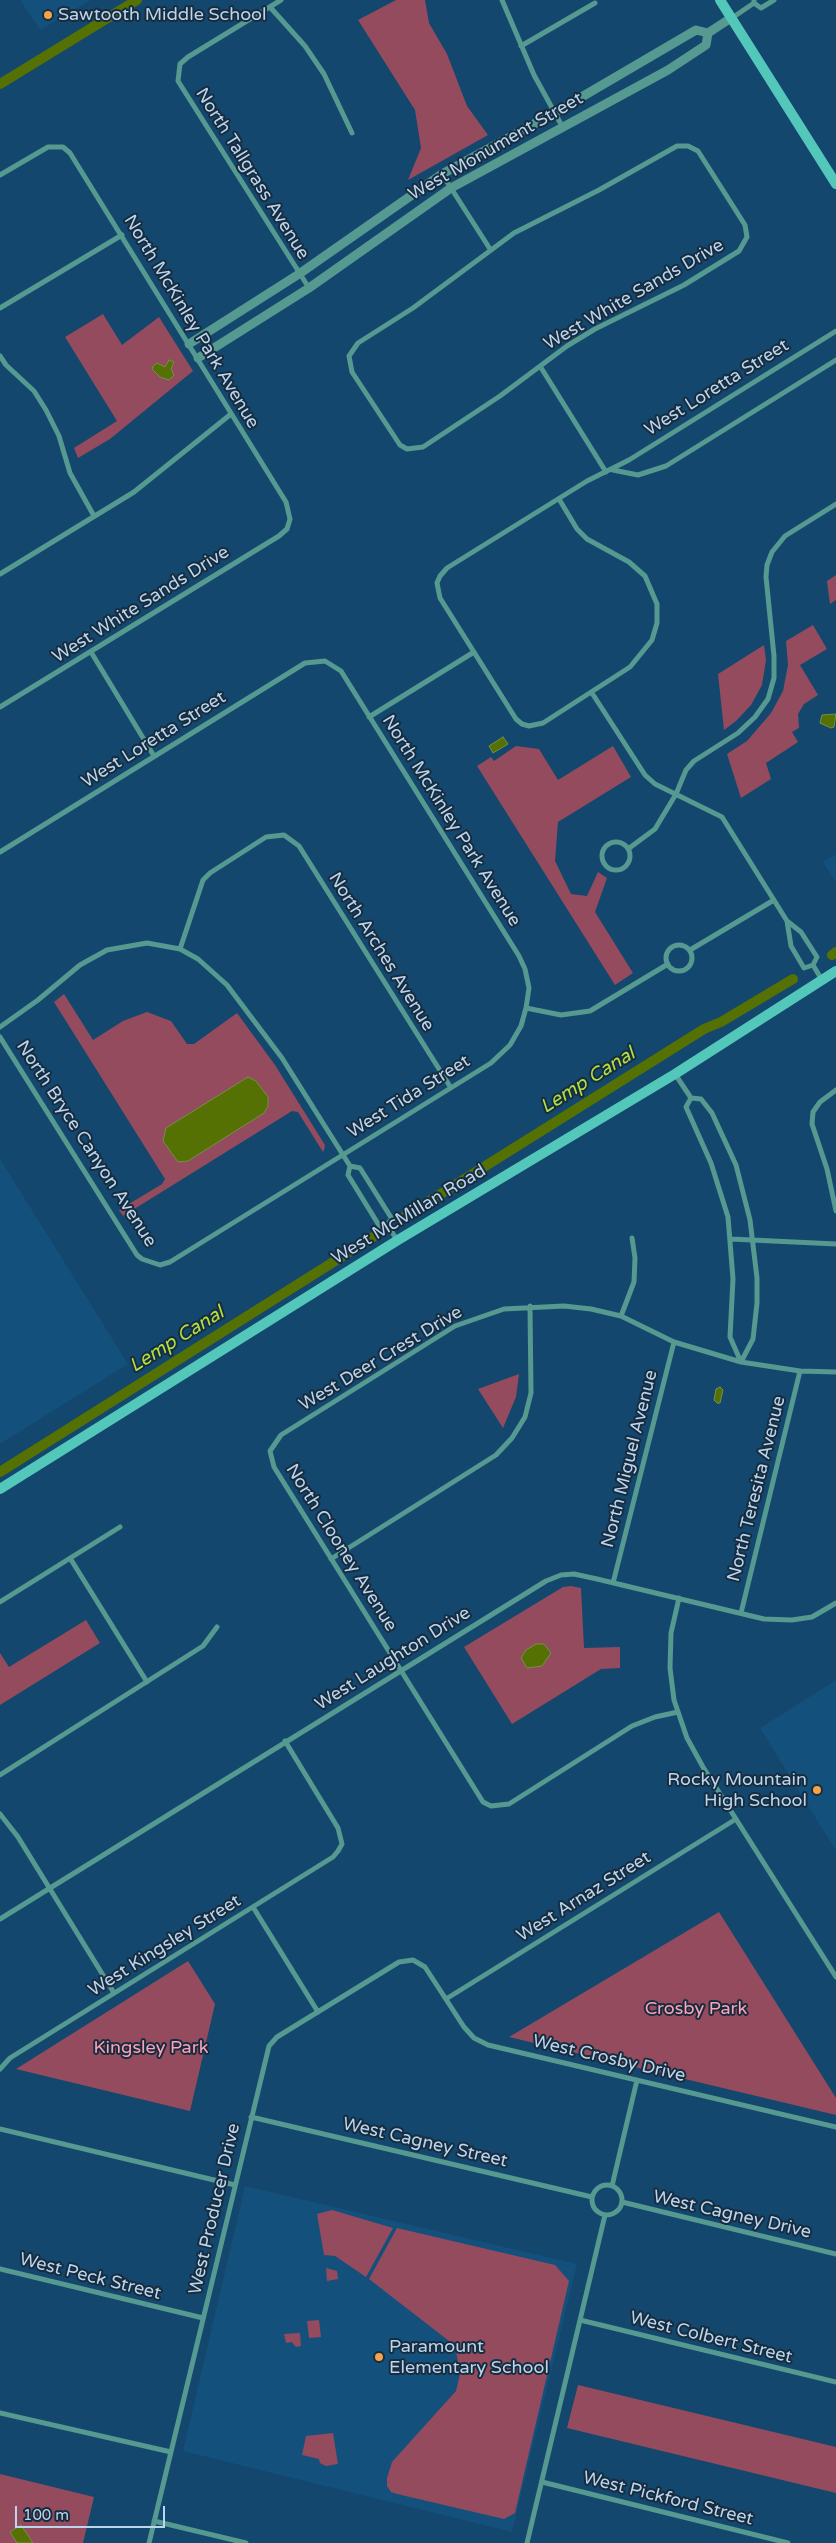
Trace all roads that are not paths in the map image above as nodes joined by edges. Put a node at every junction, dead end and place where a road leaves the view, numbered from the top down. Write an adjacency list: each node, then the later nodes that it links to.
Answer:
1 (281, 0): 7 (street)
2 (502, 0): 10 (street)
3 (720, 0): 8 (main road)
4 (774, 0): 5 (street, West Monument Street)
5 (754, 2): 8 (street, West Monument Street)
6 (595, 3): 10 (street)
7 (270, 7): 13 (street); 20 (street, North Tallgrass Avenue)
8 (732, 18): 9 (street, West Monument Street); 16 (main road)
9 (708, 33): 11 (street, West Monument Street); 12 (street, West Monument Street)
10 (521, 46): 11 (street)
11 (556, 112): 12 (street); 14 (street, West Monument Street)
12 (562, 126): 17 (street, West Monument Street)
13 (352, 133)
14 (442, 174): 17 (street); 20 (street, West Monument Street)
15 (0, 175): 18 (street, North McKinley Park Avenue)
16 (836, 184)
17 (451, 188): 19 (street); 21 (street, West Monument Street)
18 (122, 235): 22 (street); 24 (street, North McKinley Park Avenue)
19 (490, 249): 28 (street, West White Sands Drive); 28 (street, West White Sands Drive)
20 (299, 274): 21 (street, North Tallgrass Avenue); 24 (street, West Monument Street)
21 (309, 288): 26 (street, West Monument Street)
22 (0, 308)
23 (836, 331): 30 (street, West Loretta Street)
24 (189, 344): 26 (street, North McKinley Park Avenue)
25 (0, 356): 34 (street)
26 (198, 358): 29 (street, North McKinley Park Avenue)
27 (836, 360): 30 (street, West Loretta Street)
28 (540, 366): 31 (street)
29 (231, 414): 34 (street); 35 (street, North McKinley Park Avenue)
30 (612, 470): 31 (street, West Loretta Street)
31 (606, 472): 32 (street, West Loretta Street)
32 (559, 499): 38 (street, West Loretta Street); 40 (street)
33 (836, 504): 44 (street)
34 (94, 516): 36 (street)
35 (290, 519): 37 (street, West White Sands Drive)
36 (0, 574)
37 (91, 652): 41 (street, West White Sands Drive); 43 (street)
38 (474, 652): 40 (street); 42 (street)
39 (325, 661): 42 (street, North McKinley Park Avenue); 43 (street, West Loretta Street)
40 (592, 693): 44 (street)
41 (0, 707)
42 (369, 717): 55 (street, North McKinley Park Avenue)
43 (154, 756): 46 (street, West Loretta Street)
44 (676, 794): 45 (street); 47 (street)
45 (628, 849): 45 (street)
46 (0, 852)
47 (774, 900): 48 (street); 50 (street)
48 (787, 921): 52 (street); 52 (street)
49 (180, 949): 56 (street); 59 (street, North Arches Avenue); 62 (street)
50 (690, 950): 51 (street); 51 (street)
51 (668, 964): 55 (street)
52 (813, 965): 54 (street)
53 (836, 971): 54 (main road, West McMillan Road)
54 (822, 980): 58 (main road, West McMillan Road)
55 (526, 1008): 59 (street, West Tida Street)
56 (0, 1027)
57 (0, 1037): 71 (street, North Bryce Canyon Avenue)
58 (675, 1074): 61 (street); 68 (main road, West McMillan Road)
59 (450, 1088): 62 (street, West Tida Street)
60 (836, 1090): 64 (street)
61 (691, 1098): 67 (street); 69 (street)
62 (343, 1155): 63 (street); 71 (street, West Tida Street)
63 (350, 1166): 65 (street); 65 (street)
64 (836, 1211)
65 (387, 1224): 68 (street)
66 (632, 1238): 73 (street)
67 (731, 1239): 69 (street); 75 (street)
68 (398, 1240): 79 (main road, West McMillan Road)
69 (753, 1240): 70 (street); 75 (street)
70 (836, 1244)
71 (151, 1263)
72 (530, 1306): 73 (street, West Deer Crest Drive); 78 (street, West Deer Crest Drive); 82 (street)
73 (621, 1316): 74 (street, West Deer Crest Drive)
74 (674, 1342): 75 (street, West Deer Crest Drive); 83 (street, North Miguel Avenue)
75 (741, 1362): 76 (street, West Deer Crest Drive)
76 (800, 1371): 77 (street, West Deer Crest Drive); 87 (street, North Teresita Avenue)
77 (836, 1372)
78 (270, 1451): 82 (street, North Clooney Avenue)
79 (0, 1489)
80 (120, 1527): 81 (street)
81 (70, 1558): 85 (street); 90 (street)
82 (331, 1559): 89 (street, North Clooney Avenue)
83 (613, 1583): 84 (street, West Laughton Drive); 89 (street, West Laughton Drive)
84 (679, 1598): 87 (street, West Laughton Drive); 91 (street)
85 (0, 1602)
86 (836, 1603): 87 (street, West Laughton Drive)
87 (741, 1613)
88 (217, 1627): 90 (street)
89 (400, 1670): 91 (street, North Clooney Avenue); 92 (street, West Laughton Drive)
90 (147, 1682): 93 (street)
91 (678, 1712): 95 (street)
92 (285, 1741): 96 (street, West Laughton Drive); 97 (street, West Kingsley Street)
93 (0, 1774)
94 (0, 1814): 96 (street)
95 (736, 1818): 100 (street); 102 (street, West Arnaz Street)
96 (50, 1888): 98 (street, West Laughton Drive); 101 (street)
97 (253, 1907): 101 (street, West Kingsley Street); 103 (street)
98 (0, 1918)
99 (413, 1960): 102 (street, West Crosby Drive); 103 (street, West Producer Drive)
100 (836, 1977)
101 (114, 1993): 104 (street, West Kingsley Street)
102 (446, 1999): 105 (street, West Crosby Drive)
103 (318, 2012): 106 (street, West Producer Drive)
104 (0, 2069)
105 (637, 2080): 107 (street, West Crosby Drive); 110 (street)
106 (251, 2117): 109 (street, West Producer Drive); 111 (street, West Cagney Street)
107 (836, 2127)
108 (0, 2129): 109 (street)
109 (235, 2185): 116 (street, West Producer Drive)
110 (612, 2186): 111 (street); 112 (street)
111 (592, 2197): 113 (street)
112 (622, 2202): 113 (street); 114 (street, West Cagney Drive)
113 (605, 2215): 117 (street)
114 (836, 2254)
115 (0, 2269): 116 (street, West Peck Street)
116 (203, 2318): 120 (street, West Producer Drive)
117 (580, 2320): 118 (street, West Colbert Street); 121 (street)
118 (836, 2382)
119 (0, 2413): 120 (street)
120 (172, 2452): 122 (street, West Producer Drive)
121 (542, 2482): 125 (street); 126 (street, West Pickford Street)
122 (154, 2521): 123 (street, West Producer Drive); 124 (street)
123 (149, 2543)
124 (246, 2543)
125 (527, 2543)
126 (788, 2543)

